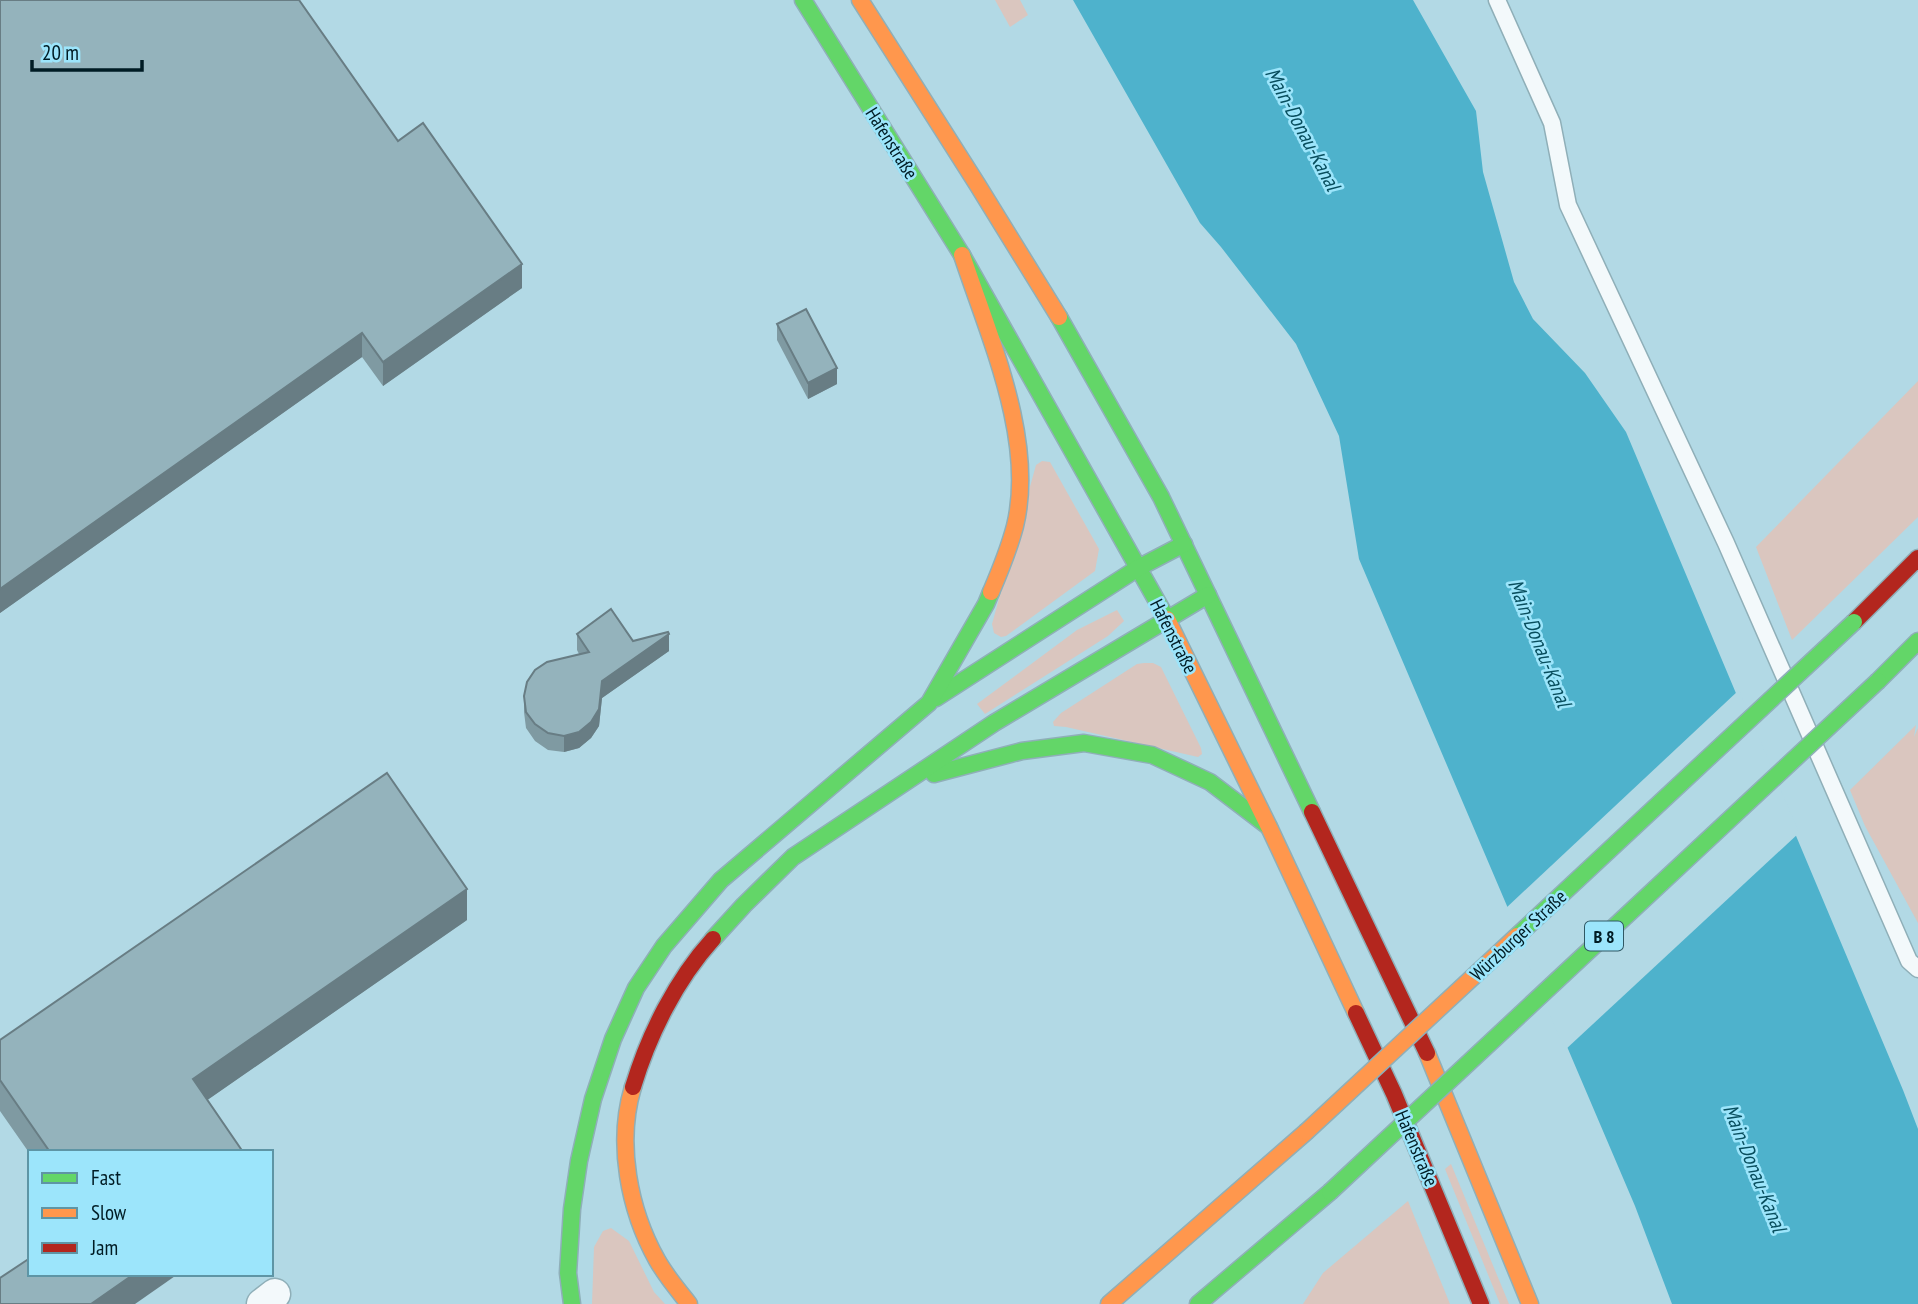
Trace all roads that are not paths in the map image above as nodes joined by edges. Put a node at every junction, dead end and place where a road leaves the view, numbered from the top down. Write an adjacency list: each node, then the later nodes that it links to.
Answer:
1 (803, 0): 4 (main road, Hafenstraße)
2 (860, 0): 5 (main road)
3 (1497, 0): 14 (lane)
4 (962, 255): 7 (main road, Hafenstraße); 11 (main road)
5 (1184, 544): 7 (main road); 8 (main road)
6 (1918, 558): 17 (main road, Würzburger Straße, bridge)
7 (1138, 568): 9 (main road, Hafenstraße); 11 (main road)
8 (1208, 595): 9 (main road); 20 (main road)
9 (1167, 620): 12 (main road); 13 (main road, Hafenstraße)
10 (1918, 641): 18 (main road, B 8, bridge)
11 (929, 703): 15 (main road)
12 (905, 781): 13 (main road); 16 (main road)
13 (1269, 827): 19 (main road, Hafenstraße)
14 (1918, 970)
15 (572, 1304)
16 (689, 1304)
17 (1109, 1304)
18 (1198, 1304)
19 (1481, 1304)
20 (1530, 1304)

